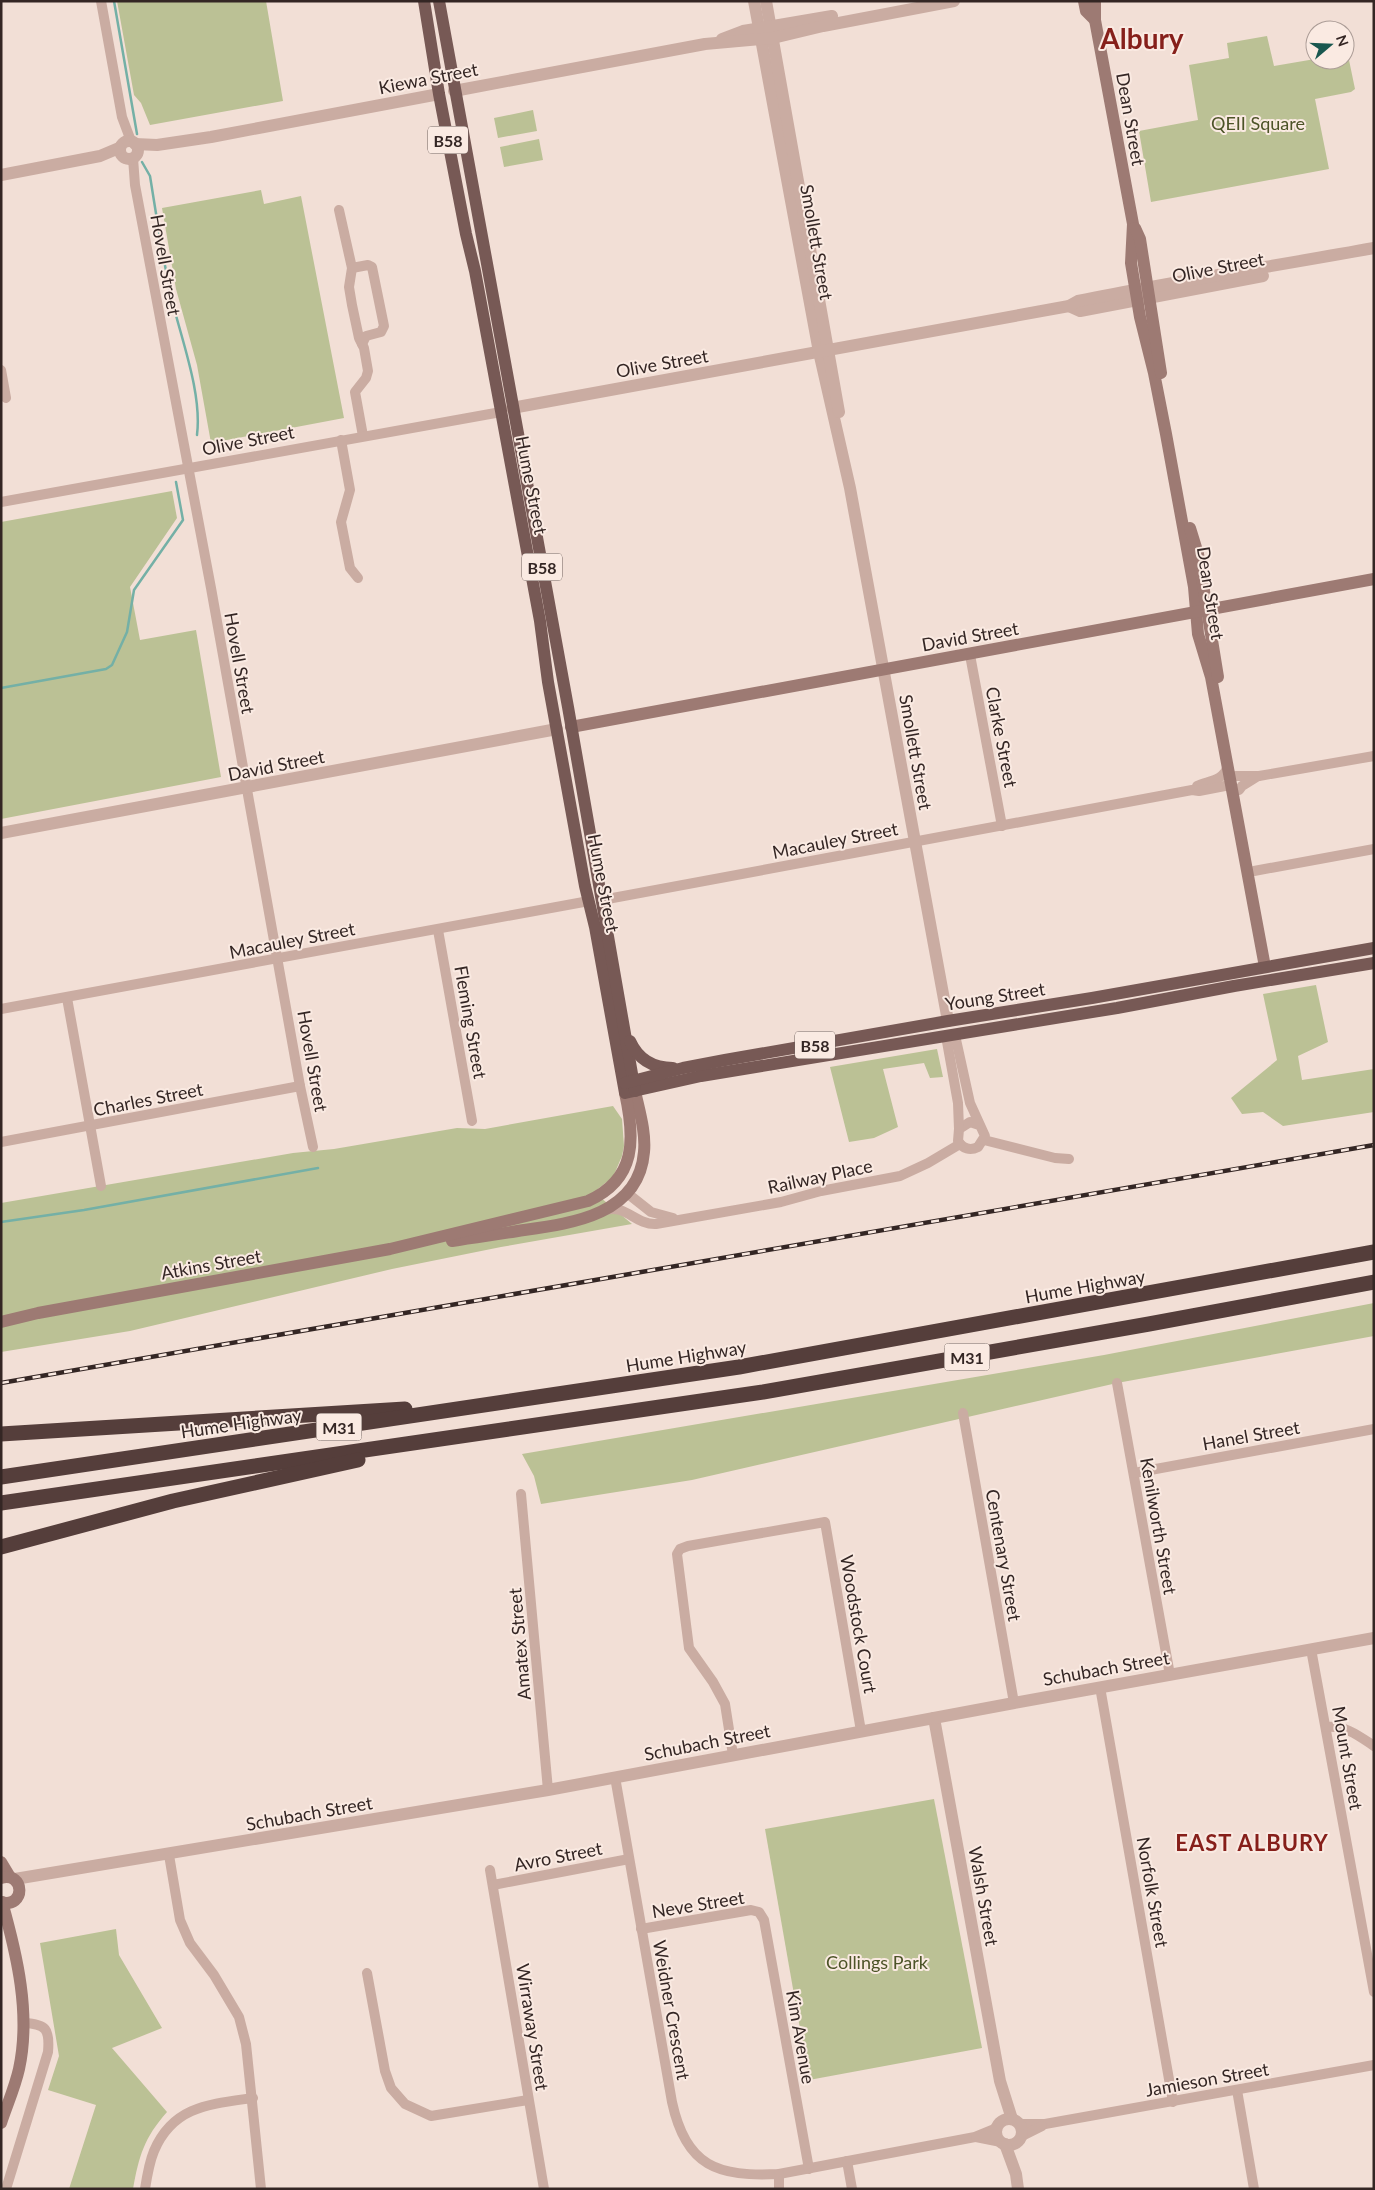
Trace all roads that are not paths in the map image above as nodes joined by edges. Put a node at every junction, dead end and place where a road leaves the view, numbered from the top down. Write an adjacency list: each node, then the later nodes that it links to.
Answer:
1 (101, 1): 15 (street, Hovell Street)
2 (424, 1): 14 (main road, Hume Street / B58)
3 (438, 1): 13 (main road, Hume Street / B58)
4 (754, 1): 12 (street, Smollett Street)
5 (766, 1): 12 (street, Smollett Street)
6 (914, 1): 10 (street, Kiewa Street)
7 (954, 1): 10 (street, Kiewa Street)
8 (1084, 1): 11 (main road, Dean Street)
9 (1095, 1): 11 (main road, Dean Street)
10 (867, 14): 12 (street, Kiewa Street)
11 (1095, 20): 22 (main road, Dean Street)
12 (766, 33): 13 (street, Kiewa Street); 24 (street, Smollett Street)
13 (454, 91): 14 (main road, Kiewa Street); 27 (main road, Hume Street / B58)
14 (439, 94): 15 (street, Kiewa Street); 27 (main road, Hume Street / B58)
15 (128, 150): 16 (street, Kiewa Street); 30 (street, Hovell Street)
16 (1, 176)
17 (339, 210): 21 (street)
18 (1374, 248): 20 (street, Olive Street)
19 (1374, 255): 20 (street, Olive Street)
20 (1304, 264): 22 (street, Olive Street)
21 (352, 268): 23 (street); 23 (street)
22 (1142, 294): 24 (street, Olive Street); 34 (main road, Dean Street); 35 (main road, Dean Street)
23 (362, 344): 28 (street)
24 (824, 351): 27 (street, Olive Street); 37 (street, Smollett Street)
25 (1, 370): 26 (street)
26 (6, 398)
27 (507, 410): 28 (street, Olive Street); 38 (main road, Hume Street / B58); 39 (main road, Hume Street / B58)
28 (363, 436): 29 (street, Olive Street)
29 (341, 440): 30 (street, Olive Street); 32 (street)
30 (187, 469): 31 (street, Olive Street); 43 (street, Hovell Street)
31 (1, 502)
32 (358, 578)
33 (1374, 579): 34 (main road, David Street)
34 (1208, 610): 35 (main road, David Street); 42 (main road, Dean Street)
35 (1195, 612): 36 (main road, David Street); 42 (main road, Dean Street)
36 (970, 654): 37 (main road, David Street); 45 (street, Clarke Street)
37 (883, 669): 38 (main road, David Street); 47 (street, Smollett Street)
38 (572, 727): 39 (main road); 50 (main road, Hume Street / B58)
39 (557, 729): 43 (street, David Street); 51 (main road, Hume Street / B58)
40 (1374, 756): 41 (street, Macauley Street)
41 (1259, 776): 42 (street, Macauley Street); 42 (street, Macauley Street)
42 (1233, 780): 44 (street, Macauley Street); 44 (street, Macauley Street); 49 (main road, Dean Street)
43 (246, 789): 46 (street, David Street); 54 (street, Hovell Street)
44 (1192, 790): 45 (street, Macauley Street)
45 (1002, 826): 47 (street, Macauley Street)
46 (1, 833)
47 (914, 842): 50 (street, Macauley Street); 60 (street, Smollett Street)
48 (1374, 849): 49 (street)
49 (1251, 872): 56 (main road, Dean Street)
50 (602, 900): 61 (main road, Hume Street / B58)
51 (589, 901): 52 (street, Macauley Street); 65 (main road, Hume Street / B58)
52 (438, 930): 54 (street, Macauley Street); 66 (street, Fleming Street)
53 (1374, 948): 56 (main road, Young Street / B58)
54 (278, 958): 58 (street, Macauley Street); 64 (street, Hovell Street)
55 (1374, 963): 57 (main road, Young Street / B58)
56 (1269, 966): 57 (main road); 60 (main road, Young Street / B58)
57 (1272, 980): 62 (main road, Young Street / B58)
58 (67, 998): 59 (street, Macauley Street); 68 (street)
59 (1, 1009)
60 (948, 1021): 62 (main road); 63 (main road, Young Street / B58)
61 (623, 1022): 63 (main road, B58); 65 (main road, Hume Street / B58)
62 (950, 1035): 65 (main road, Young Street / B58); 67 (street); 69 (street)
63 (683, 1068): 65 (main road, Young Street / B58)
64 (300, 1086): 68 (street, Charles Street); 73 (street, Hovell Street)
65 (629, 1087): 76 (main road, Atkins Street); 78 (main road, Atkins Street)
66 (472, 1121)
67 (979, 1125): 69 (street); 70 (street)
68 (90, 1126): 71 (street, Charles Street); 75 (street)
69 (959, 1129): 72 (street)
70 (984, 1140): 72 (street); 74 (street)
71 (1, 1142)
72 (960, 1144): 79 (street, Railway Place)
73 (313, 1146)
74 (1069, 1159)
75 (102, 1186)
76 (627, 1192): 77 (main road, Atkins Street); 78 (main road); 79 (street, Railway Place)
77 (593, 1216): 79 (street, Railway Place); 80 (main road, Atkins Street)
78 (520, 1217): 80 (main road, Atkins Street)
79 (680, 1219)
80 (390, 1249): 83 (main road, Atkins Street)
81 (1374, 1252): 86 (highway, Hume Highway / M31)
82 (1374, 1282): 89 (highway, M31)
83 (38, 1313): 84 (main road, Atkins Street); 85 (main road, Atkins Street)
84 (1, 1317)
85 (1, 1322)
86 (677, 1376): 91 (highway); 93 (highway, Hume Highway / M31)
87 (1117, 1383): 92 (street, Kenilworth Street)
88 (962, 1413): 101 (street, Centenary Street)
89 (558, 1420): 95 (highway, M31); 96 (highway)
90 (1374, 1429): 92 (street, Hanel Street)
91 (1, 1434)
92 (1134, 1473): 99 (street, Kenilworth Street)
93 (1, 1477)
94 (522, 1494): 108 (street, Amatex Street)
95 (1, 1503)
96 (1, 1547)
97 (1374, 1638): 98 (street, Schubach Street)
98 (1311, 1649): 99 (street, Schubach Street); 103 (street, Mount Street)
99 (1170, 1675): 100 (street, Schubach Street)
100 (1100, 1687): 101 (street, Schubach Street); 129 (street, Norfolk Street)
101 (1014, 1702): 102 (street, Schubach Street)
102 (934, 1718): 104 (street, Schubach Street); 125 (street, Walsh Street)
103 (1326, 1727): 105 (street); 122 (street, Mount Street)
104 (861, 1731): 106 (street, Schubach Street); 106 (street, Woodstock Court)
105 (1374, 1746)
106 (734, 1755): 107 (street, Schubach Street)
107 (615, 1778): 108 (street, Schubach Street); 110 (street, Weidner Crescent)
108 (548, 1790): 109 (street, Schubach Street)
109 (169, 1855): 113 (street, Schubach Street); 127 (street)
110 (628, 1859): 115 (street, Avro Street); 119 (street, Weidner Crescent)
111 (1, 1862): 114 (main road)
112 (490, 1870): 115 (street, Wirraway Street)
113 (46, 1874): 114 (street, Schubach Street); 116 (street, Schubach Street)
114 (9, 1878): 116 (main road)
115 (493, 1885): 128 (street, Wirraway Street)
116 (18, 1896): 117 (main road); 120 (main road)
117 (2, 1902): 120 (main road)
118 (759, 1912): 119 (street, Neve Street); 136 (street, Kim Avenue)
119 (641, 1929): 137 (street, Weidner Crescent)
120 (11, 1934): 123 (main road)
121 (368, 1973): 128 (street)
122 (1373, 1985)
123 (24, 2023): 130 (main road); 139 (street)
124 (1374, 2065): 126 (street, Jamieson Street)
125 (1000, 2081): 131 (street, Walsh Street); 132 (street, Walsh Street)
126 (1237, 2090): 129 (street, Jamieson Street); 146 (street)
127 (253, 2098): 140 (street); 141 (street)
128 (528, 2100): 142 (street, Wirraway Street)
129 (1174, 2102): 132 (street, Jamieson Street)
130 (1, 2124)
131 (998, 2126): 132 (street); 133 (street); 134 (street)
132 (1018, 2130): 134 (street); 138 (street, Walsh Street)
133 (975, 2137): 134 (street); 135 (street)
134 (1003, 2143): 138 (street, Walsh Street)
135 (847, 2161): 136 (street); 144 (street)
136 (809, 2169): 137 (street)
137 (779, 2174): 143 (street)
138 (1016, 2174): 145 (street, Walsh Street)
139 (6, 2189)
140 (145, 2189)
141 (262, 2189)
142 (544, 2189)
143 (779, 2189)
144 (852, 2189)
145 (1018, 2189)
146 (1254, 2189)

